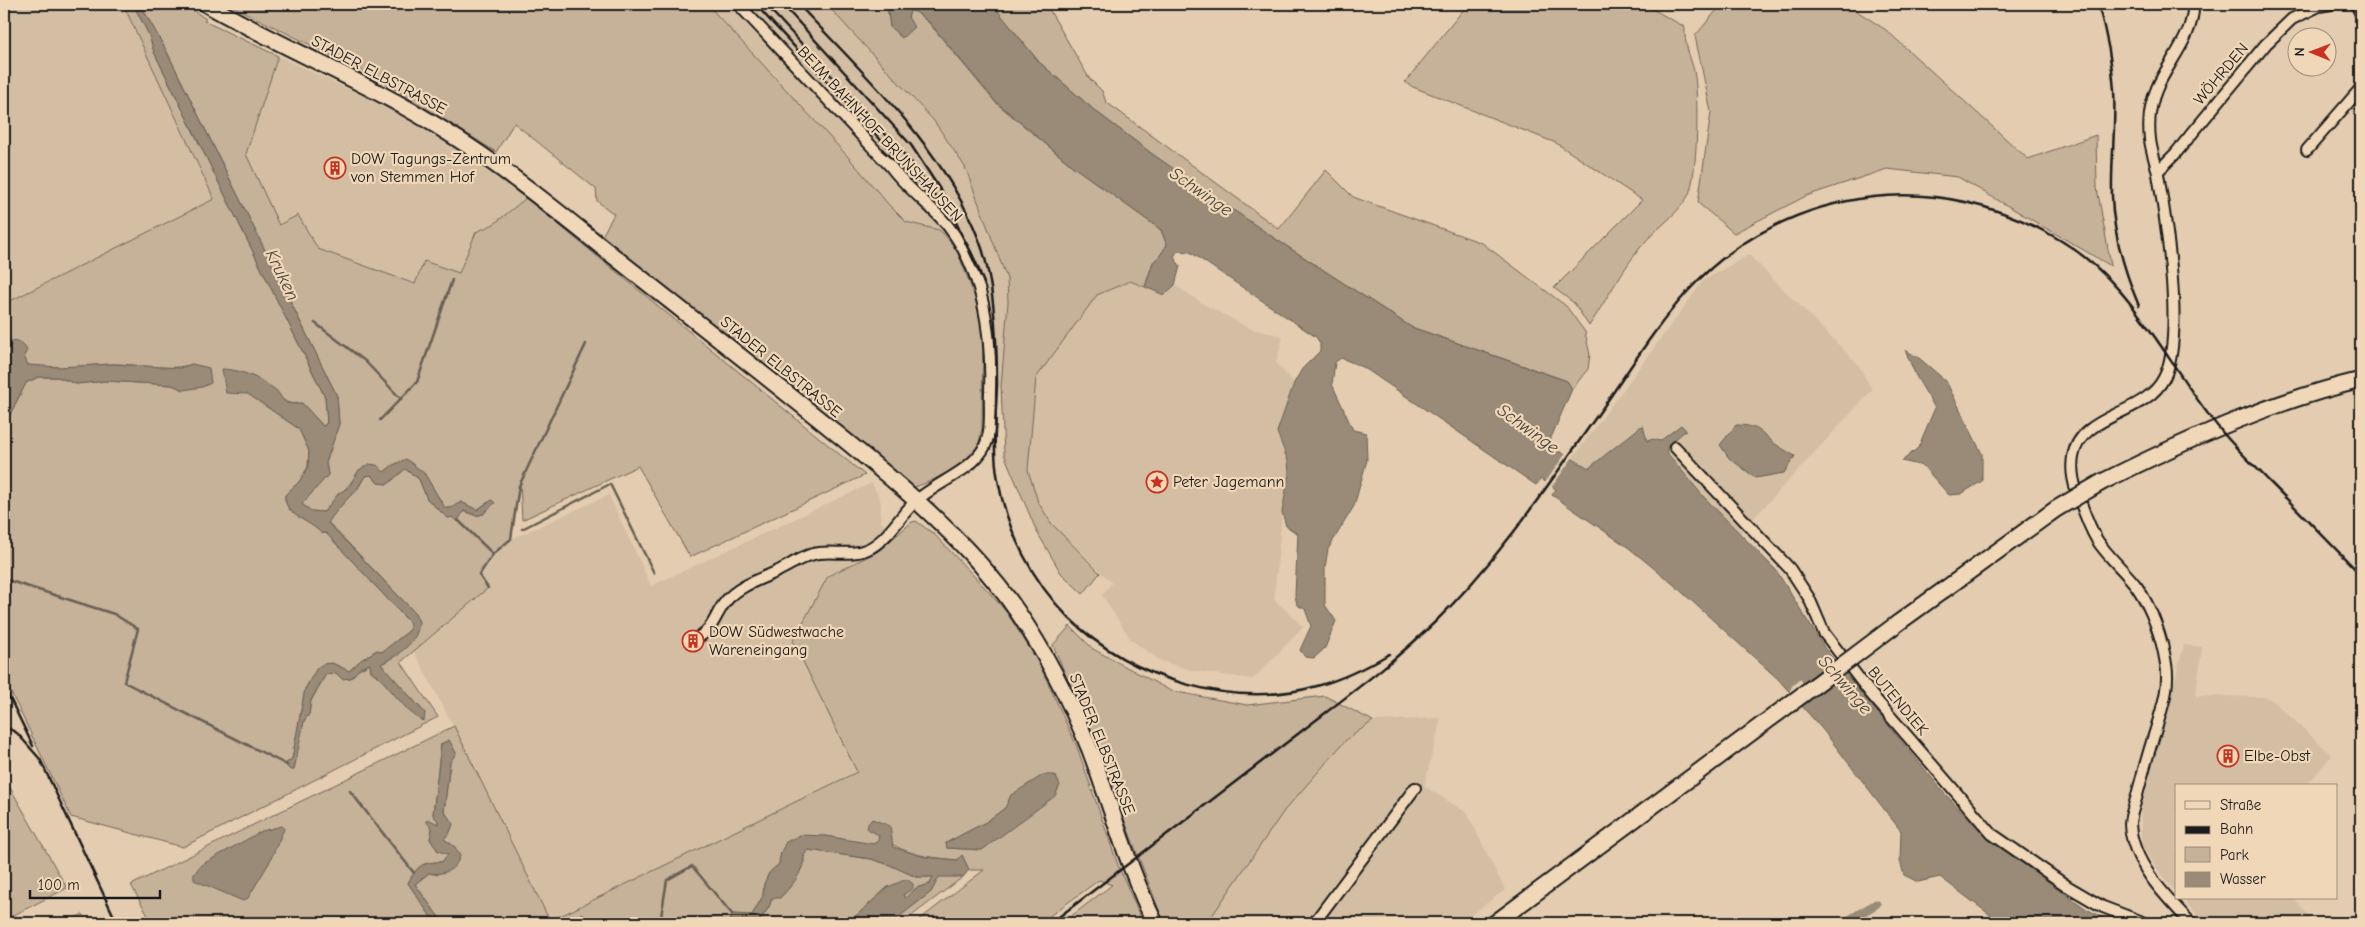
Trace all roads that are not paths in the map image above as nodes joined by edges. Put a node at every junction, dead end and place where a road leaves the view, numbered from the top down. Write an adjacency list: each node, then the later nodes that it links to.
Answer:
1 (206, 4): 12 (street, STADER ELBSTRASSE)
2 (738, 4): 12 (street, BEIM BAHNHOF BRUNSHAUSEN)
3 (2193, 4): 9 (street)
4 (2331, 4): 9 (street, WÖHRDEN)
5 (2356, 4): 6 (street)
6 (2361, 14)
7 (2361, 88): 8 (street)
8 (2307, 150)
9 (2158, 171): 19 (street)
10 (2361, 380): 17 (street, bridge)
11 (1675, 447): 18 (street, BUTENDIEK)
12 (916, 501): 13 (street, BEIM BAHNHOF BRUNSHAUSEN); 15 (street, STADER ELBSTRASSE)
13 (693, 640)
14 (1415, 788): 16 (street)
15 (1155, 923)
16 (1314, 923)
17 (1495, 923)
18 (2145, 923)
19 (2191, 923)

